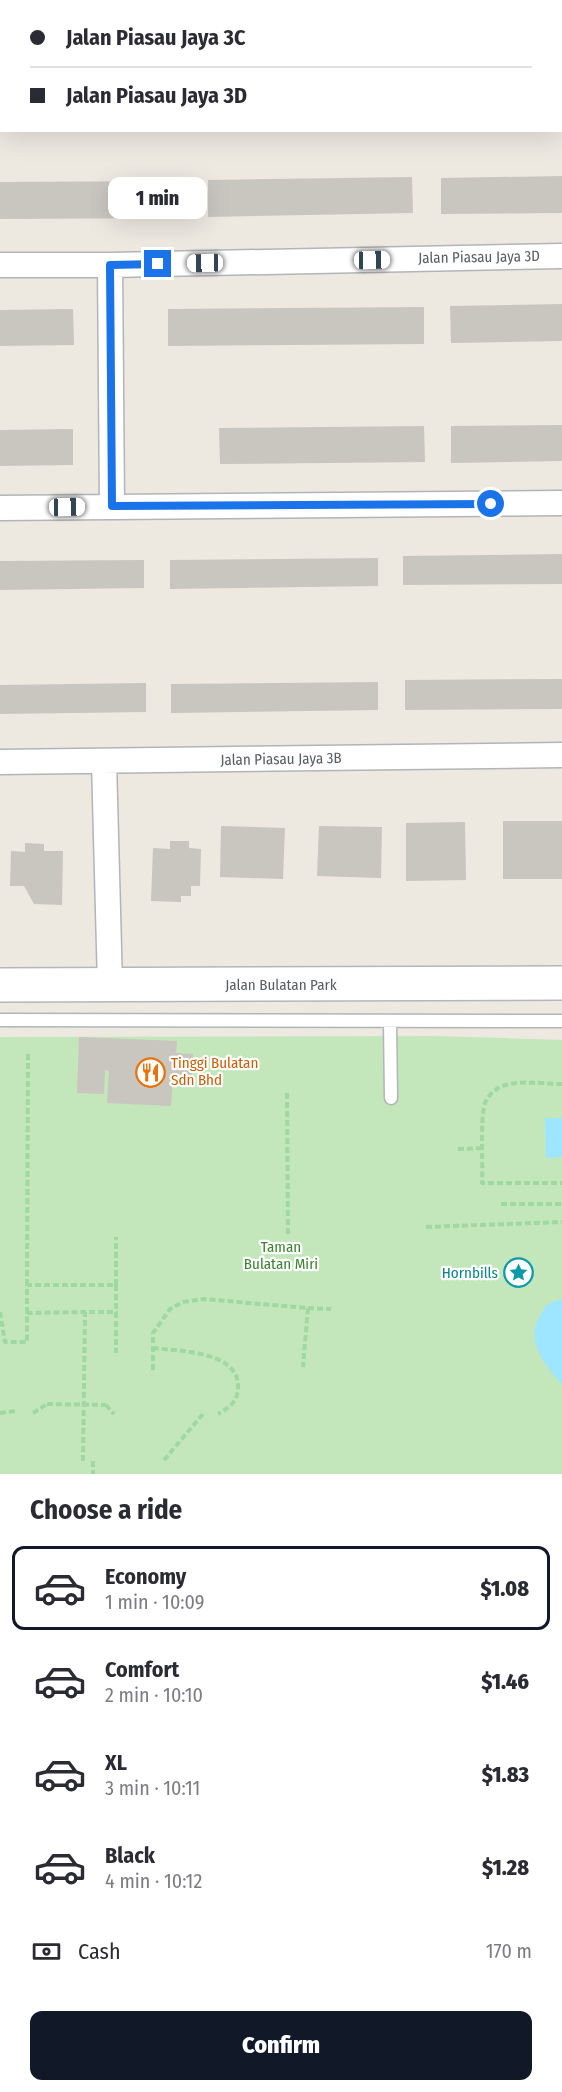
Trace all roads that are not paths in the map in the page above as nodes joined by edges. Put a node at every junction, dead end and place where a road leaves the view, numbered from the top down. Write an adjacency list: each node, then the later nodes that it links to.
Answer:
1 (562, 256): 3 (street, Jalan Piasau Jaya 3D)
2 (0, 265): 3 (street, Jalan Piasau Jaya 3D)
3 (110, 265): 5 (street)
4 (562, 503): 5 (street)
5 (112, 506): 6 (street)
6 (0, 508)
7 (562, 754): 9 (street, Jalan Piasau Jaya 3B)
8 (0, 762): 9 (street, Jalan Piasau Jaya 3B)
9 (104, 762): 12 (street)
10 (562, 983): 12 (street, Jalan Bulatan Park)
11 (0, 985): 12 (street, Jalan Bulatan Park)
12 (110, 986)
13 (0, 1020): 14 (lane)
14 (390, 1021): 15 (lane); 16 (lane)
15 (562, 1021)
16 (391, 1098)

